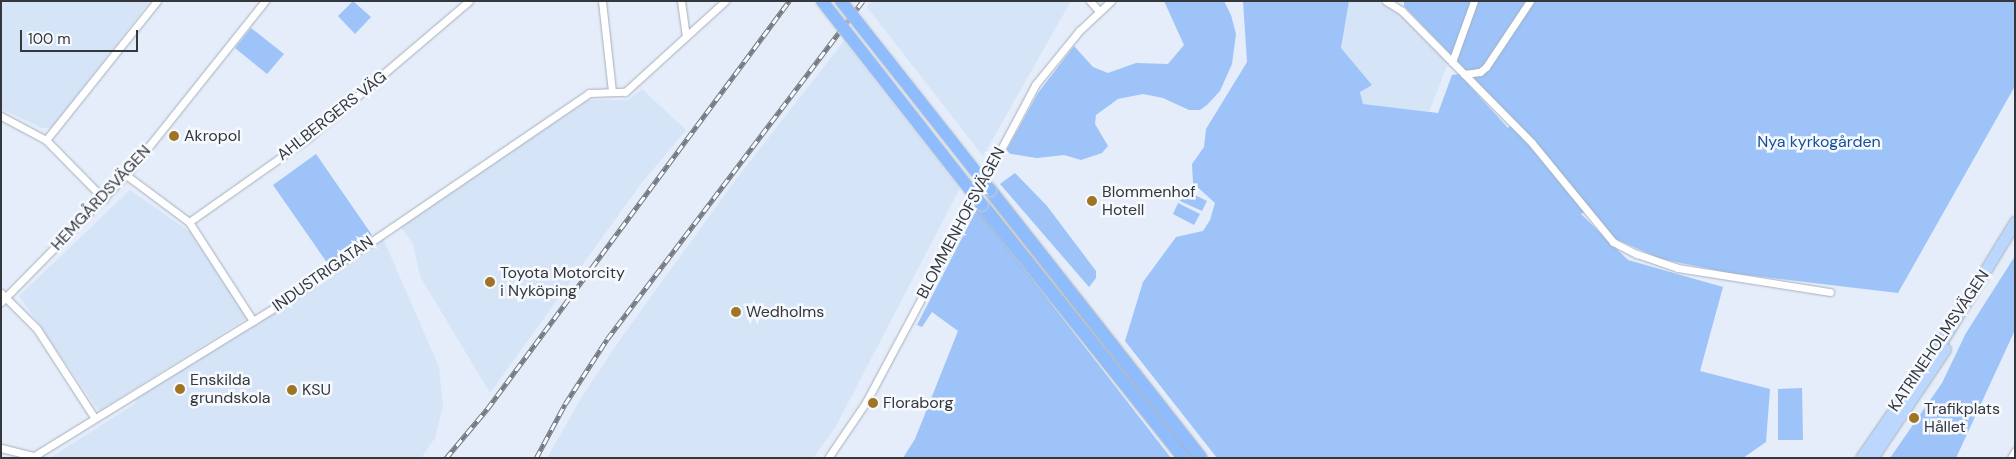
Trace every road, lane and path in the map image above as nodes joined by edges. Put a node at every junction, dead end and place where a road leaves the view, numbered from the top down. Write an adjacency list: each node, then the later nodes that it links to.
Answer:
1 (157, 1): 20 (street)
2 (265, 1): 21 (street, HEMGÅRDSVÄGEN)
3 (469, 1): 23 (street, AHLBERGERS VÄG)
4 (602, 1): 18 (street)
5 (682, 1): 15 (street)
6 (822, 1): 34 (highway, bridge)
7 (841, 1): 35 (highway, bridge)
8 (1090, 1): 14 (street)
9 (1111, 1): 14 (street, BLOMMENHOFSVÄGEN)
10 (1474, 1): 16 (street)
11 (724, 2): 15 (street, INDUSTRIGATAN)
12 (1530, 2): 17 (street)
13 (1390, 3): 16 (street)
14 (1099, 11): 33 (street, BLOMMENHOFSVÄGEN)
15 (686, 35): 18 (street, INDUSTRIGATAN)
16 (1452, 62): 17 (street)
17 (1464, 74): 26 (street)
18 (612, 91): 28 (street, INDUSTRIGATAN)
19 (1, 116): 20 (street)
20 (46, 140): 22 (street)
21 (126, 175): 22 (street, HEMGÅRDSVÄGEN); 23 (street)
22 (104, 199): 27 (street, HEMGÅRDSVÄGEN)
23 (189, 222): 28 (street)
24 (2015, 222): 36 (main road, KATRINEHOLMSVÄGEN)
25 (2015, 232): 37 (main road, KATRINEHOLMSVÄGEN)
26 (1830, 292)
27 (3, 297): 29 (street)
28 (253, 321): 29 (street, INDUSTRIGATAN)
29 (94, 417): 32 (street, INDUSTRIGATAN)
30 (1, 448): 32 (street)
31 (2015, 451): 38 (street)
32 (31, 457)
33 (828, 458)
34 (1184, 458)
35 (1201, 458)
36 (1861, 458)
37 (1872, 458)
38 (2011, 458)

